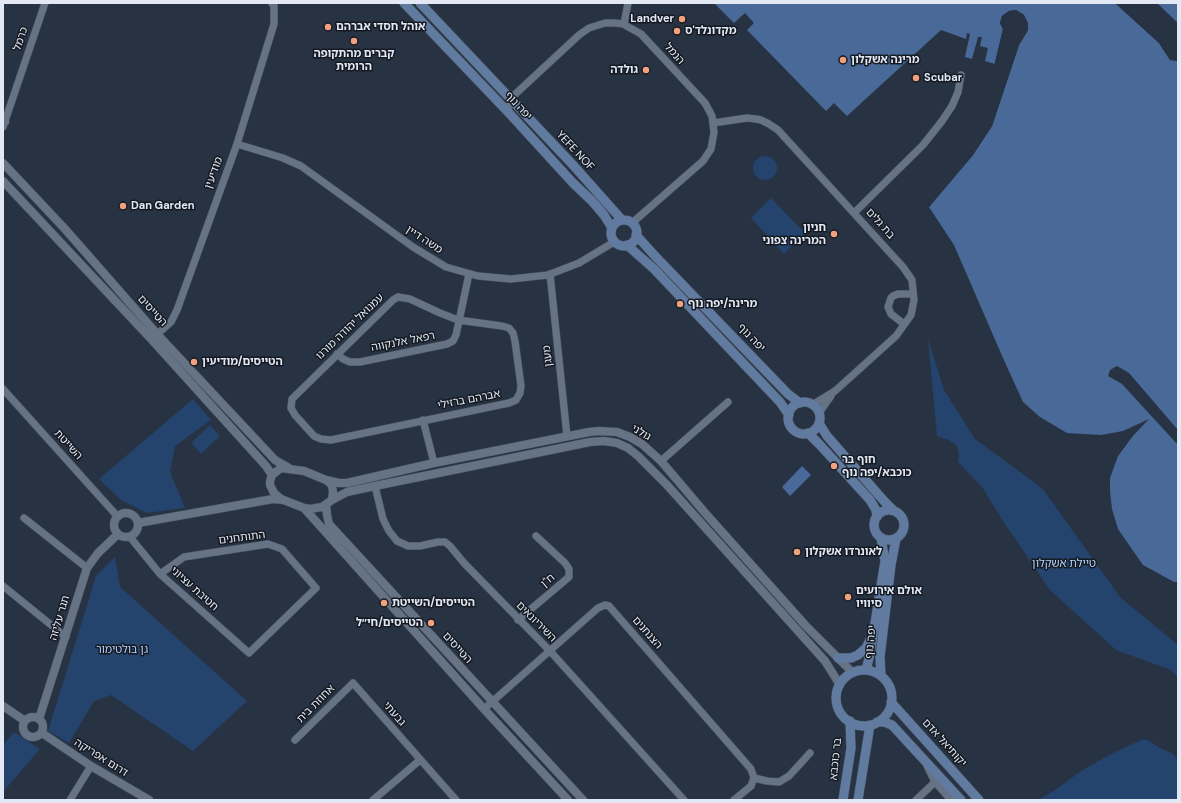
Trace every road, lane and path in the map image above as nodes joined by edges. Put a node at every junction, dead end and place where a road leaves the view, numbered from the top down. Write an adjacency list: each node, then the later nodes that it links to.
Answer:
1 (45, 3): 11 (street, כרמל)
2 (272, 3): 12 (street, מודיעין)
3 (404, 3): 9 (main road, יפה נוף)
4 (420, 3): 8 (main road, יפה נוף)
5 (628, 3): 6 (street)
6 (624, 24): 8 (street, הנמל); 10 (street, הנמל)
7 (961, 75): 15 (street)
8 (510, 99): 9 (street); 16 (main road, YEFE NOF)
9 (509, 113): 18 (main road, יפה נוף)
10 (713, 123): 15 (street, בת גלים); 17 (street, הנמל)
11 (4, 124)
12 (236, 144): 22 (street, משה דיין); 28 (street, מודיעין)
13 (3, 164): 28 (street, הטייסים)
14 (3, 181): 28 (street, הטייסים)
15 (854, 213): 24 (street, בת גלים)
16 (622, 220): 17 (main road); 18 (main road)
17 (632, 223): 19 (main road, יפה נוף)
18 (612, 228): 20 (main road, יפה נוף)
19 (636, 235): 21 (main road); 33 (main road, יפה נוף)
20 (614, 242): 21 (main road); 23 (street, משה דיין)
21 (627, 245): 37 (main road)
22 (469, 274): 23 (street, משה דיין); 25 (street, רפאל אלנקווה)
23 (550, 274): 41 (street, מעגן)
24 (913, 294): 26 (street, בת גלים); 26 (street)
25 (458, 320): 27 (street, עמנואל יהודה מורנו); 29 (street, רפאל אלנקווה); 29 (street, עמנואל יהודה מורנו)
26 (904, 324): 31 (street, בת גלים)
27 (509, 328): 38 (street, אברהם ברזילי)
28 (154, 337): 44 (street, הטייסים); 45 (street, הטייסים)
29 (337, 354): 35 (street, עמנואל יהודה מורנו)
30 (3, 389): 54 (street, השייטת)
31 (835, 391): 34 (street, בת גלים); 36 (street, בת גלים)
32 (728, 402): 42 (street)
33 (800, 403): 34 (main road); 37 (main road)
34 (812, 405): 36 (main road)
35 (291, 408): 38 (street, אברהם ברזילי)
36 (819, 413): 39 (main road)
37 (789, 415): 40 (main road)
38 (423, 420): 43 (street)
39 (819, 423): 40 (main road); 53 (main road)
40 (808, 433): 55 (main road)
41 (566, 436): 42 (street, גולני); 43 (street, גולני)
42 (661, 461): 71 (street, גולני)
43 (434, 463): 46 (street, גולני)
44 (289, 468): 45 (street); 46 (street, הטייסים)
45 (272, 475): 47 (street)
46 (326, 480): 50 (street, הטייסים)
47 (270, 485): 49 (street); 51 (street)
48 (375, 486): 50 (street, גולני); 66 (street, השיריונאים); 76 (street, גולני)
49 (285, 501): 51 (street); 52 (street)
50 (329, 502): 52 (street, גולני); 78 (street, הטייסים)
51 (247, 504): 57 (street)
52 (304, 508): 80 (street, הטייסים)
53 (894, 511): 55 (main road); 62 (main road)
54 (118, 517): 57 (street); 58 (street)
55 (877, 517): 61 (main road)
56 (24, 518): 63 (street)
57 (138, 523): 60 (street)
58 (118, 534): 60 (street); 63 (street, תגר עליזה)
59 (536, 536): 66 (street, ח"ן)
60 (130, 537): 64 (street, חטיבת עציוני)
61 (881, 538): 62 (main road); 67 (main road, יפה נוף)
62 (896, 539): 74 (main road, יפה נוף)
63 (87, 568): 68 (street, תגר עליזה)
64 (160, 574): 70 (street, חטיבת עציוני); 70 (street, התותחנים)
65 (3, 586): 68 (street)
66 (518, 620): 69 (street, השיריונאים)
67 (874, 627): 71 (main road); 72 (main road, יפה נוף)
68 (66, 637): 81 (street, תגר עליזה)
69 (550, 651): 78 (street, הצנחנים); 91 (street, הצנחנים); 99 (street, השיריונאים)
70 (249, 653)
71 (838, 658): 73 (street, גולני)
72 (866, 670): 73 (main road); 74 (main road)
73 (852, 673): 76 (main road)
74 (881, 676): 77 (main road)
75 (353, 683): 86 (street, אחוזת בית); 89 (street, גבעתי)
76 (840, 685): 83 (main road)
77 (891, 702): 84 (main road); 106 (main road, יקותיאל אדם)
78 (492, 703): 80 (street, הצנחנים); 98 (street, הטייסים)
79 (3, 706): 82 (street)
80 (484, 709): 97 (street, הטייסים)
81 (39, 719): 82 (street); 85 (street)
82 (25, 721): 85 (street)
83 (850, 721): 84 (main road); 101 (main road, בר כוכבא)
84 (874, 723): 88 (main road); 102 (main road)
85 (42, 733): 90 (street, דרום אפריקה)
86 (295, 740)
87 (810, 753): 91 (street)
88 (923, 758): 92 (street); 105 (main road)
89 (420, 760): 95 (street); 96 (street, גבעתי)
90 (91, 766): 93 (street); 94 (street, דרום אפריקה)
91 (754, 778): 100 (street)
92 (935, 782): 103 (street); 104 (street)
93 (70, 800)
94 (148, 800)
95 (373, 800)
96 (456, 800)
97 (568, 800)
98 (583, 800)
99 (684, 800)
100 (734, 800)
101 (843, 800)
102 (858, 800)
103 (916, 800)
104 (951, 800)
105 (961, 800)
106 (979, 800)

